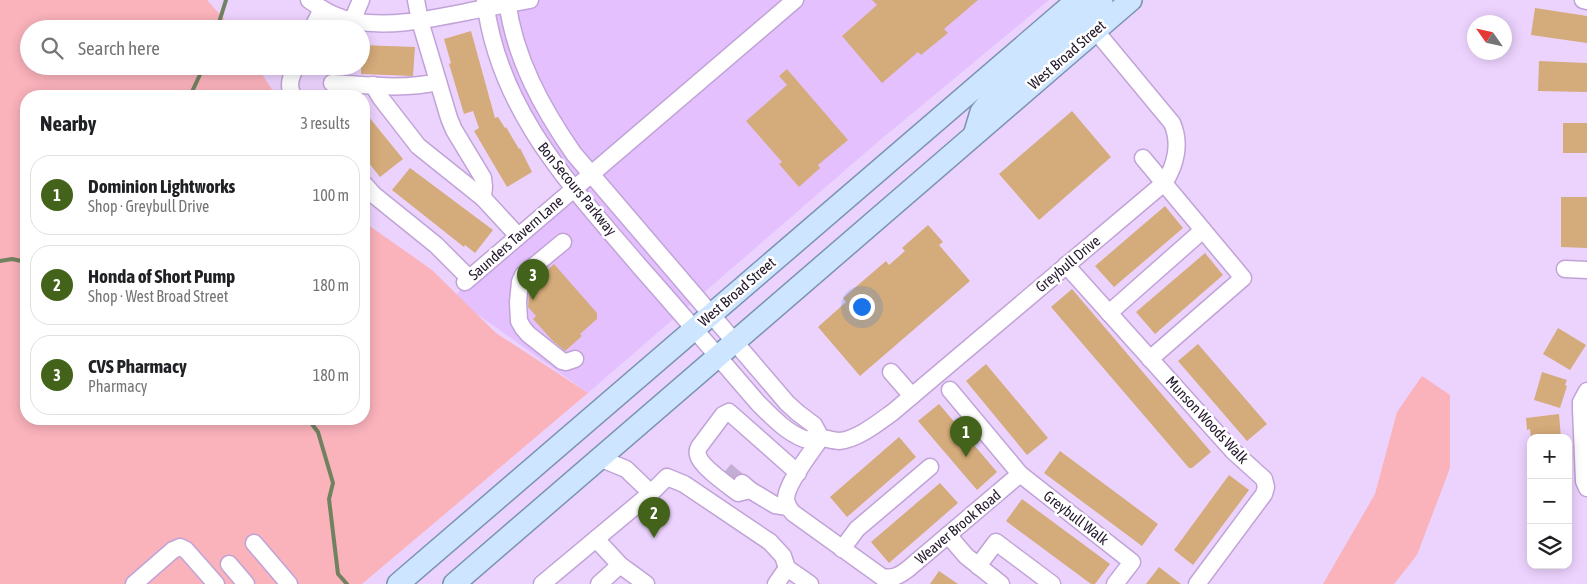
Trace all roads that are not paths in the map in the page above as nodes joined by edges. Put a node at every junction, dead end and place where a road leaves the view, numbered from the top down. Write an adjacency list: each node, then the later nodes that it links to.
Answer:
1 (361, 0): 13 (street)
2 (416, 0): 14 (street)
3 (530, 0): 7 (street)
4 (795, 0): 24 (street, Saunders Tavern Lane)
5 (1102, 0): 16 (main road)
6 (1131, 0): 16 (main road, West Broad Street)
7 (508, 2): 9 (street); 24 (street, Bon Secours Parkway)
8 (1072, 2): 22 (main road); 36 (main road, West Broad Street)
9 (485, 4): 14 (street); 26 (street, Bon Secours Parkway)
10 (315, 5): 11 (street); 12 (street)
11 (313, 20)
12 (350, 20)
13 (352, 20)
14 (420, 21): 15 (street); 18 (street)
15 (370, 22)
16 (1095, 30): 22 (main road, West Broad Street); 25 (street, Greybull Drive)
17 (292, 75): 21 (street)
18 (438, 82): 20 (street); 28 (street)
19 (332, 83): 20 (street)
20 (373, 85): 28 (street)
21 (291, 90)
22 (974, 135): 38 (main road, West Broad Street)
23 (1143, 158): 25 (street)
24 (590, 175): 26 (street, Saunders Tavern Lane); 36 (street, Bon Secours Parkway)
25 (1164, 182): 29 (street); 32 (street, Greybull Drive)
26 (574, 189): 30 (street, Saunders Tavern Lane); 37 (street, Bon Secours Parkway)
27 (370, 191): 30 (street, Saunders Tavern Lane)
28 (483, 198): 30 (street)
29 (1203, 230): 35 (street); 41 (street)
30 (518, 236)
31 (563, 242): 40 (street)
32 (1066, 265): 35 (street, Munson Woods Walk); 45 (street, Greybull Drive)
33 (1565, 269): 34 (street)
34 (1587, 270)
35 (1110, 313): 41 (street, Munson Woods Walk)
36 (711, 314): 37 (main road, West Broad Street); 38 (street, Bon Secours Parkway)
37 (695, 329): 39 (street, Bon Secours Parkway); 70 (main road, West Broad Street)
38 (734, 341): 39 (main road, West Broad Street); 46 (street)
39 (718, 356): 46 (street, Greybull Drive); 48 (main road, West Broad Street)
40 (575, 359)
41 (1150, 359): 79 (street, Munson Woods Walk)
42 (891, 372): 45 (street)
43 (950, 390): 52 (street, Greybull Walk)
44 (1587, 391): 53 (street)
45 (912, 396): 46 (street, Greybull Drive)
46 (821, 438): 51 (street)
47 (699, 447): 50 (street); 51 (street); 55 (street)
48 (599, 458): 54 (street); 71 (main road, West Broad Street)
49 (930, 467): 59 (street)
50 (726, 470)
51 (798, 473): 55 (street)
52 (1020, 474): 56 (street, Weaver Brook Road); 78 (street, Greybull Walk)
53 (1587, 488)
54 (651, 493): 57 (street); 63 (street)
55 (788, 507): 59 (street, Weaver Brook Road)
56 (948, 535): 62 (street); 64 (street, Weaver Brook Road)
57 (596, 539): 61 (street); 65 (street)
58 (254, 543): 69 (street)
59 (842, 549): 64 (street, Weaver Brook Road)
60 (229, 564): 68 (street)
61 (620, 566): 72 (street); 73 (street)
62 (978, 566): 76 (street); 77 (street)
63 (787, 568): 74 (street); 75 (street)
64 (901, 580)
65 (553, 581)
66 (134, 584): 67 (street)
67 (216, 584)
68 (246, 584)
69 (289, 584)
70 (398, 584)
71 (454, 584)
72 (599, 584)
73 (646, 584)
74 (776, 584)
75 (810, 584)
76 (1001, 584)
77 (1052, 584)
78 (1115, 584)
79 (1198, 584)

